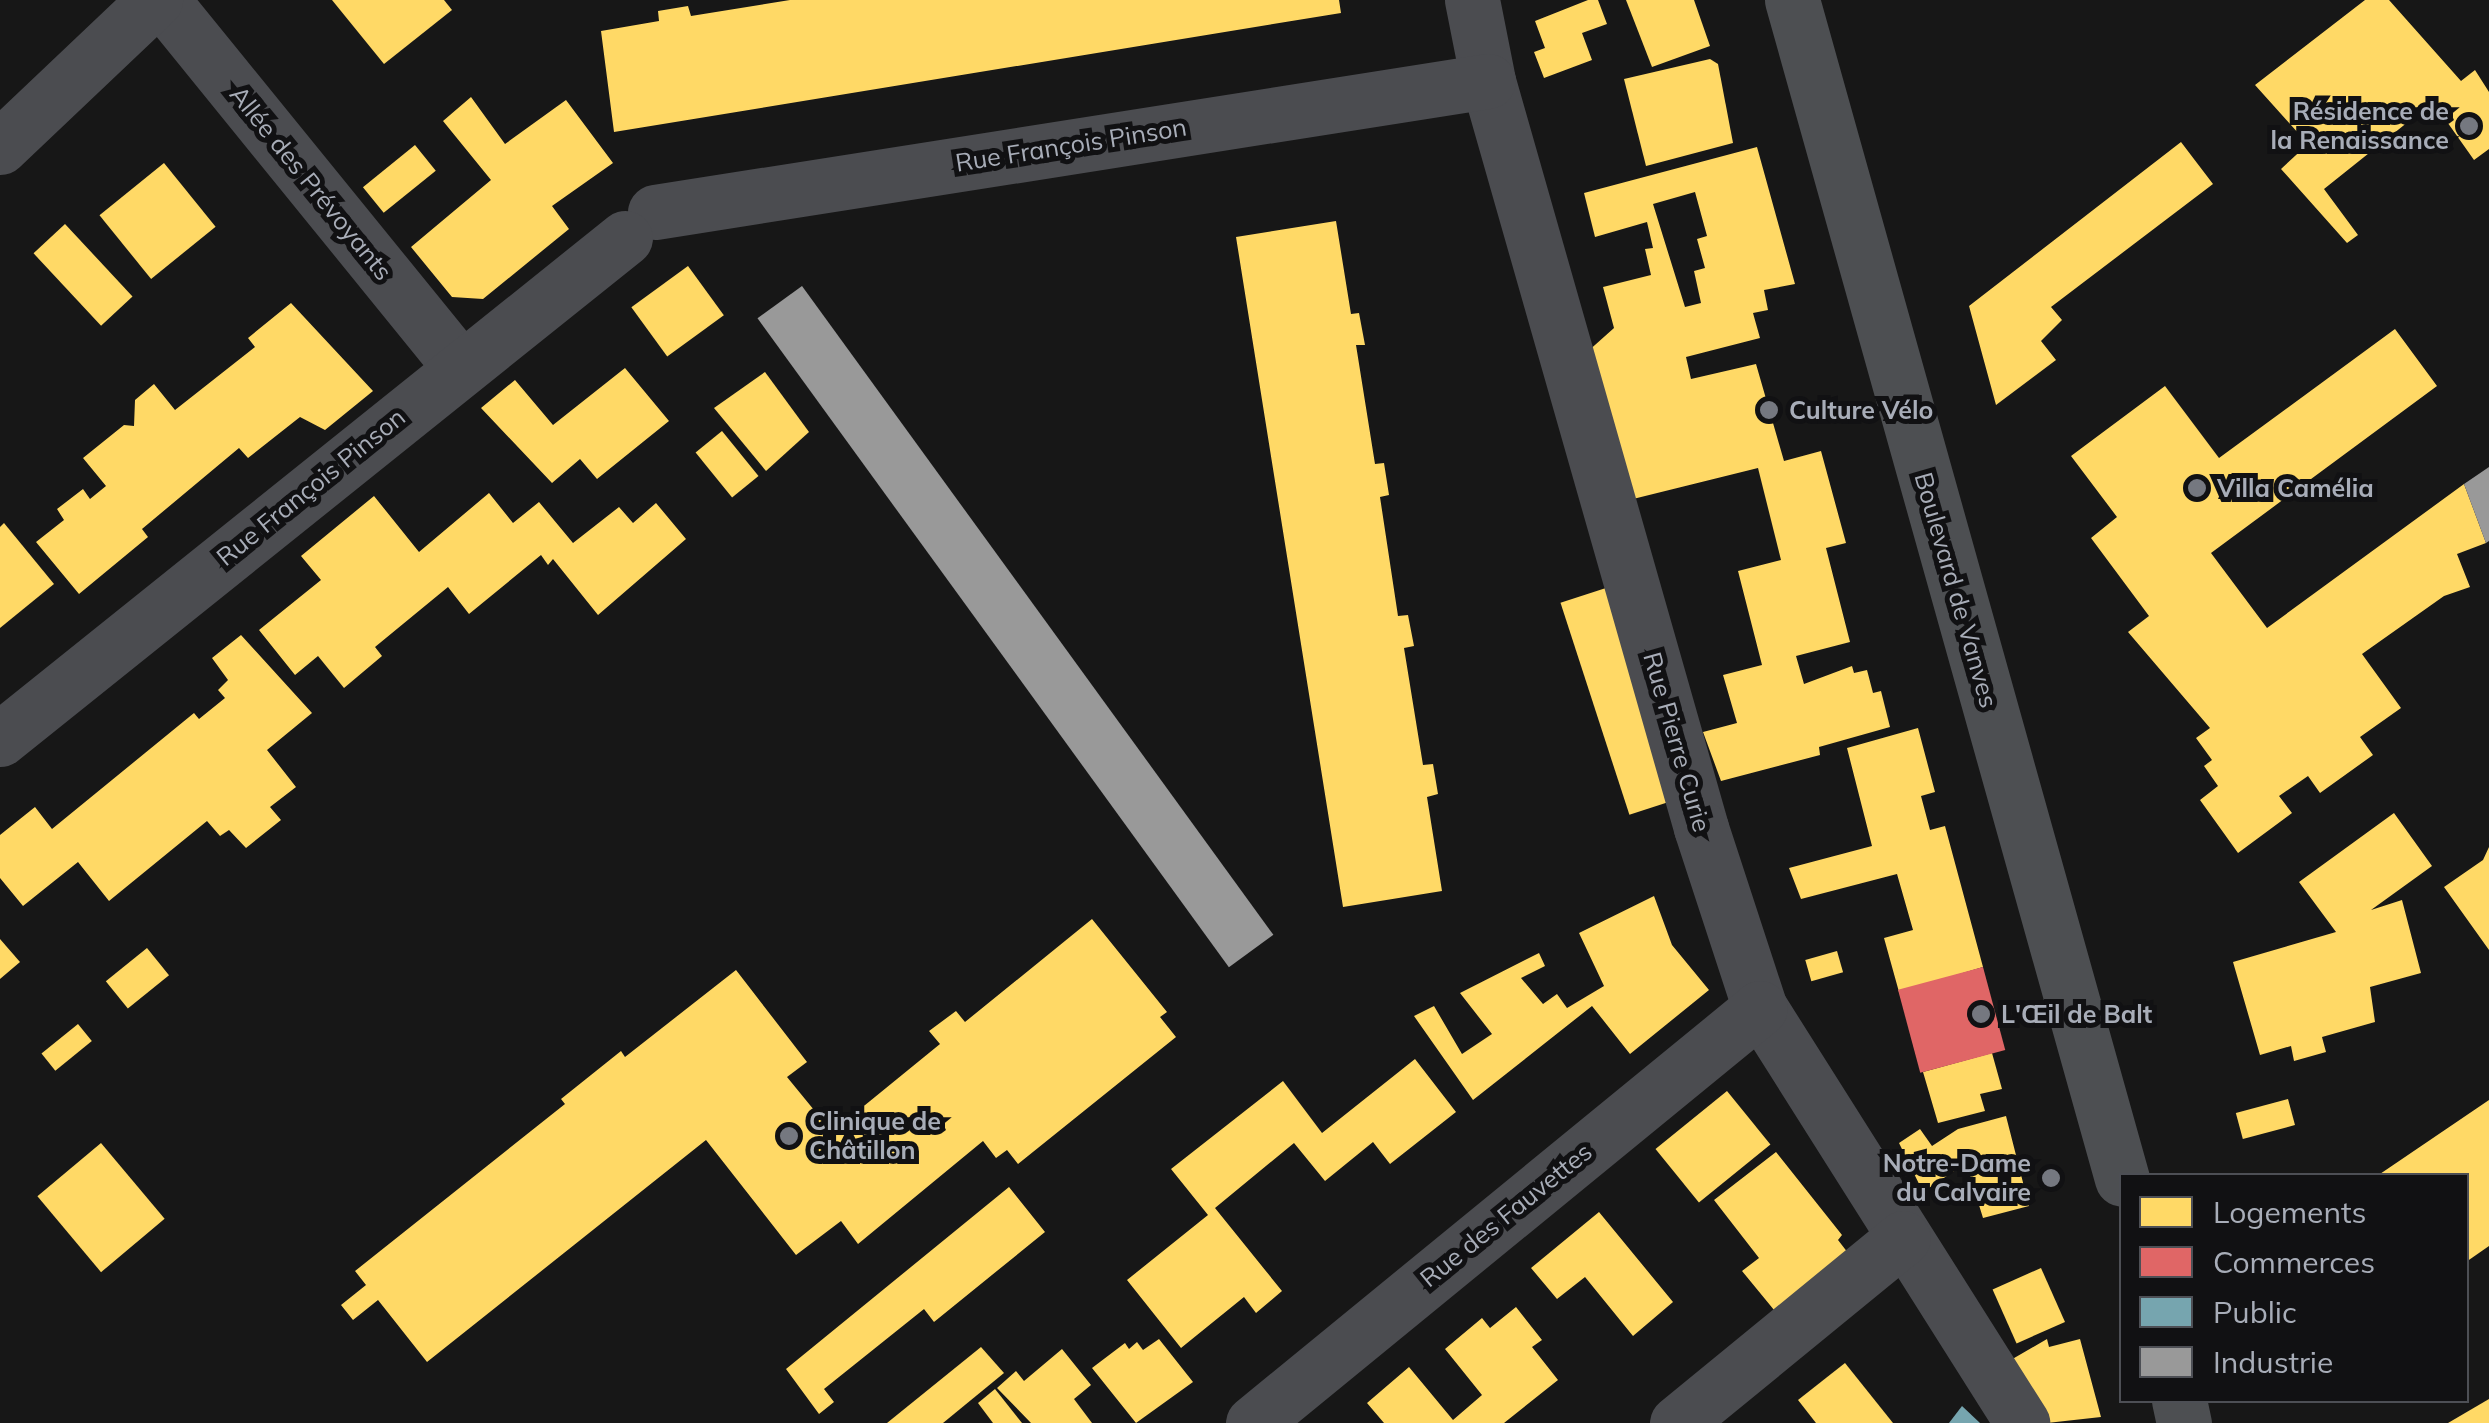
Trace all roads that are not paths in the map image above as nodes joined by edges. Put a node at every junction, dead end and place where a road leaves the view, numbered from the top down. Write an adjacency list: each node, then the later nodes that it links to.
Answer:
1 (159, 0): 5 (street); 6 (street, Allée des Prévoyants)
2 (1472, 0): 4 (street, Rue Pierre Curie)
3 (1792, 0): 9 (main road, Boulevard de Vanves)
4 (1488, 81): 6 (street, Rue François Pinson); 8 (street, Rue Pierre Curie)
5 (0, 147)
6 (460, 367): 7 (street, Rue François Pinson)
7 (0, 739)
8 (1760, 1008): 10 (street, Rue Pierre Curie); 11 (street, Rue des Fauvettes)
9 (2120, 1173)
10 (1903, 1238): 12 (street); 13 (street, Rue Pierre Curie)
11 (1253, 1423)
12 (1677, 1423)
13 (2022, 1423)

